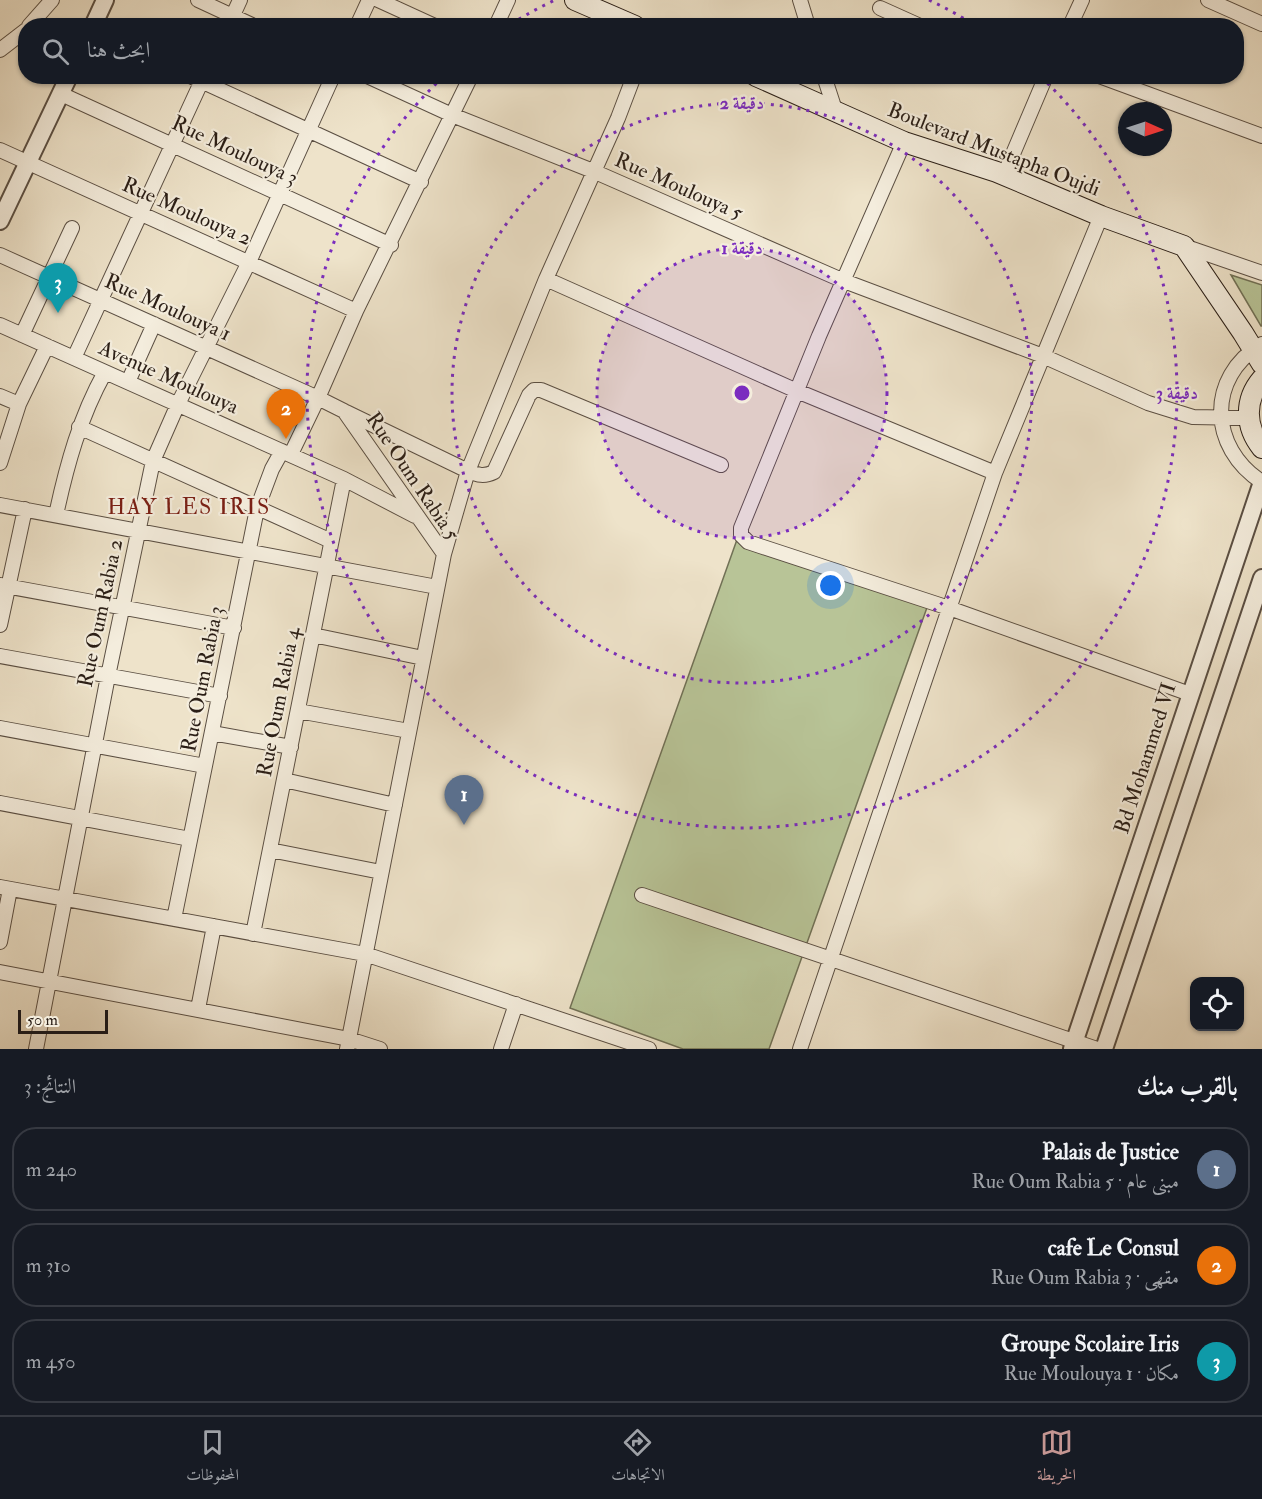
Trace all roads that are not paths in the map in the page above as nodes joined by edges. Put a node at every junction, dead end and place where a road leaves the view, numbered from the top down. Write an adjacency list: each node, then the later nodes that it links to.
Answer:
1 (52, 0): 13 (street)
2 (105, 0): 14 (street)
3 (198, 0): 15 (street)
4 (240, 0): 16 (street)
5 (369, 0): 17 (street)
6 (378, 0): 18 (street)
7 (508, 0): 19 (street)
8 (575, 0): 20 (main road)
9 (800, 0): 21 (street)
10 (1082, 0): 23 (street)
11 (1208, 0): 24 (street)
12 (880, 8): 22 (street)
13 (36, 18)
14 (97, 18)
15 (225, 18)
16 (231, 18)
17 (361, 18)
18 (417, 18)
19 (500, 18)
20 (617, 18)
21 (806, 18)
22 (902, 18)
23 (1074, 18)
24 (1262, 24)
25 (18, 36): 26 (street)
26 (0, 50)
27 (65, 84): 38 (street)
28 (196, 84): 44 (street)
29 (211, 84): 41 (street)
30 (330, 84): 41 (street, Rue Oum Rabia 2)
31 (384, 84): 40 (street, Rue Moulouya 5)
32 (467, 84): 40 (street)
33 (631, 84): 47 (street)
34 (775, 84): 39 (main road, Boulevard Mustapha Oujdi)
35 (827, 84): 39 (street)
36 (1040, 84): 48 (street)
37 (1121, 84): 42 (street)
38 (61, 94): 44 (street, Rue Moulouya 3); 46 (street)
39 (835, 110): 43 (main road, Boulevard Mustapha Oujdi)
40 (452, 115): 47 (street, Rue Moulouya 5); 49 (street)
41 (309, 131): 49 (street); 50 (street, Rue Oum Rabia 2)
42 (1262, 136)
43 (904, 142): 48 (main road, Boulevard Mustapha Oujdi); 62 (street)
44 (172, 145): 50 (street, Rue Moulouya 3); 51 (street)
45 (0, 150): 46 (street, Rue Moulouya 2)
46 (29, 162): 51 (street, Rue Moulouya 2); 53 (street)
47 (593, 171): 61 (street); 62 (street, Rue Moulouya 5)
48 (1004, 175): 52 (main road, Boulevard Mustapha Oujdi)
49 (421, 182): 55 (street)
50 (280, 194): 55 (street, Rue Moulouya 3); 58 (street, Rue Oum Rabia 2)
51 (141, 213): 58 (street, Rue Moulouya 2); 63 (street)
52 (1101, 216): 56 (main road, Boulevard Mustapha Oujdi); 71 (street)
53 (0, 221)
54 (72, 228): 60 (street)
55 (390, 245): 64 (street)
56 (1184, 246): 59 (street, Boulevard Mustapha Oujdi); 70 (main road)
57 (0, 255): 60 (street, Rue Moulouya 1)
58 (249, 262): 64 (street, Rue Moulouya 2); 69 (street, Rue Oum Rabia 2)
59 (1262, 273)
60 (50, 278): 63 (street, Rue Moulouya 1); 67 (street)
61 (546, 279): 76 (street); 90 (street)
62 (844, 281): 71 (street, Rue Moulouya 5); 76 (street)
63 (100, 300): 65 (street, Rue Moulouya 1); 72 (street)
64 (356, 312): 78 (street)
65 (154, 324): 69 (street, Rue Moulouya 1); 75 (street)
66 (0, 325): 67 (street, Avenue Moulouya)
67 (22, 334): 68 (street, Avenue Moulouya)
68 (47, 346): 72 (street, Avenue Moulouya); 79 (street)
69 (207, 348): 78 (street, Rue Moulouya 1); 80 (street, Rue Oum Rabia 2)
70 (1259, 352): 82 (street)
71 (1043, 356): 82 (street, Rue Moulouya 5); 91 (street)
72 (74, 358): 73 (street, Avenue Moulouya)
73 (105, 372): 75 (street, Avenue Moulouya); 84 (street)
74 (1262, 379): 83 (main road)
75 (128, 382): 80 (street, Avenue Moulouya)
76 (797, 391): 91 (street); 108 (street)
77 (0, 396): 79 (street)
78 (318, 398): 81 (street, Rue Oum Rabia 5); 86 (street, Rue Oum Rabia 3)
79 (19, 404): 88 (street)
80 (178, 404): 86 (street, Avenue Moulouya); 87 (street, Rue Oum Rabia 2)
81 (344, 411): 90 (street); 98 (street, Rue Oum Rabia 5)
82 (1221, 417): 83 (street, Rue Moulouya 5); 93 (street)
83 (1248, 418): 85 (main road)
84 (79, 427): 87 (street); 97 (street)
85 (1262, 448)
86 (286, 452): 92 (street, Avenue Moulouya); 96 (street, Rue Oum Rabia 3)
87 (153, 461): 96 (street); 99 (street, Rue Oum Rabia 2)
88 (0, 463)
89 (721, 465): 90 (street)
90 (468, 471): 102 (street)
91 (995, 472): 108 (street)
92 (344, 479): 98 (street, Avenue Moulouya); 100 (street, Rue Oum Rabia 4)
93 (1262, 482): 115 (street, Bd Mohammed VI)
94 (0, 505): 95 (street)
95 (25, 509): 97 (street); 105 (street)
96 (257, 509): 100 (street); 101 (street, Rue Oum Rabia 3)
97 (56, 515): 99 (street)
98 (417, 518): 102 (street, Rue Oum Rabia 5)
99 (138, 530): 101 (street); 107 (street, Rue Oum Rabia 2)
100 (331, 542): 103 (street, Rue Oum Rabia 4)
101 (249, 551): 103 (street); 110 (street, Rue Oum Rabia 3)
102 (444, 554): 106 (street, Rue Oum Rabia 5)
103 (326, 566): 106 (street); 111 (street, Rue Oum Rabia 4)
104 (1262, 578): 152 (street)
105 (4, 586): 107 (street); 109 (street)
106 (437, 587): 113 (street, Rue Oum Rabia 5)
107 (122, 607): 110 (street); 114 (street, Rue Oum Rabia 2)
108 (950, 608): 115 (street); 139 (street)
109 (0, 625)
110 (234, 628): 116 (street, Rue Oum Rabia 3)
111 (313, 635): 113 (street); 117 (street, Rue Oum Rabia 4)
112 (0, 656): 114 (street)
113 (423, 658): 119 (street, Rue Oum Rabia 5)
114 (108, 676): 116 (street); 121 (street, Rue Oum Rabia 2)
115 (1190, 694): 145 (street, Bd Mohammed VI)
116 (220, 696): 120 (street, Rue Oum Rabia 3)
117 (298, 711): 119 (street); 122 (street, Rue Oum Rabia 4)
118 (0, 728): 121 (street)
119 (409, 731): 126 (street, Rue Oum Rabia 5)
120 (212, 733): 122 (street); 123 (street, Rue Oum Rabia 3)
121 (94, 746): 123 (street); 127 (street, Rue Oum Rabia 2)
122 (291, 747): 124 (street, Rue Oum Rabia 4)
123 (205, 766): 128 (street, Rue Oum Rabia 3)
124 (284, 780): 126 (street); 129 (street, Rue Oum Rabia 4)
125 (0, 803): 127 (street)
126 (394, 805): 130 (street, Rue Oum Rabia 5)
127 (80, 818): 128 (street); 133 (street, Rue Oum Rabia 2)
128 (190, 838): 134 (street, Rue Oum Rabia 3)
129 (270, 850): 130 (street); 136 (street, Rue Oum Rabia 4)
130 (381, 872): 138 (street, Rue Oum Rabia 5)
131 (5, 888): 133 (street); 137 (street)
132 (642, 895): 139 (street)
133 (65, 899): 134 (street); 141 (street, Rue Oum Rabia 2)
134 (174, 919): 135 (street)
135 (214, 926): 136 (street); 143 (street)
136 (253, 934): 138 (street)
137 (0, 942)
138 (365, 954): 142 (street); 144 (street, Rue Oum Rabia 5)
139 (831, 960): 145 (street); 150 (street)
140 (0, 972): 141 (street)
141 (48, 981): 143 (street); 146 (street, Rue Oum Rabia 2)
142 (516, 1004): 148 (street); 149 (street)
143 (198, 1009): 144 (street)
144 (348, 1044): 147 (street)
145 (1073, 1045): 151 (street)
146 (36, 1049)
147 (380, 1049)
148 (501, 1049)
149 (649, 1049)
150 (800, 1049)
151 (1097, 1049)
152 (1104, 1049)

